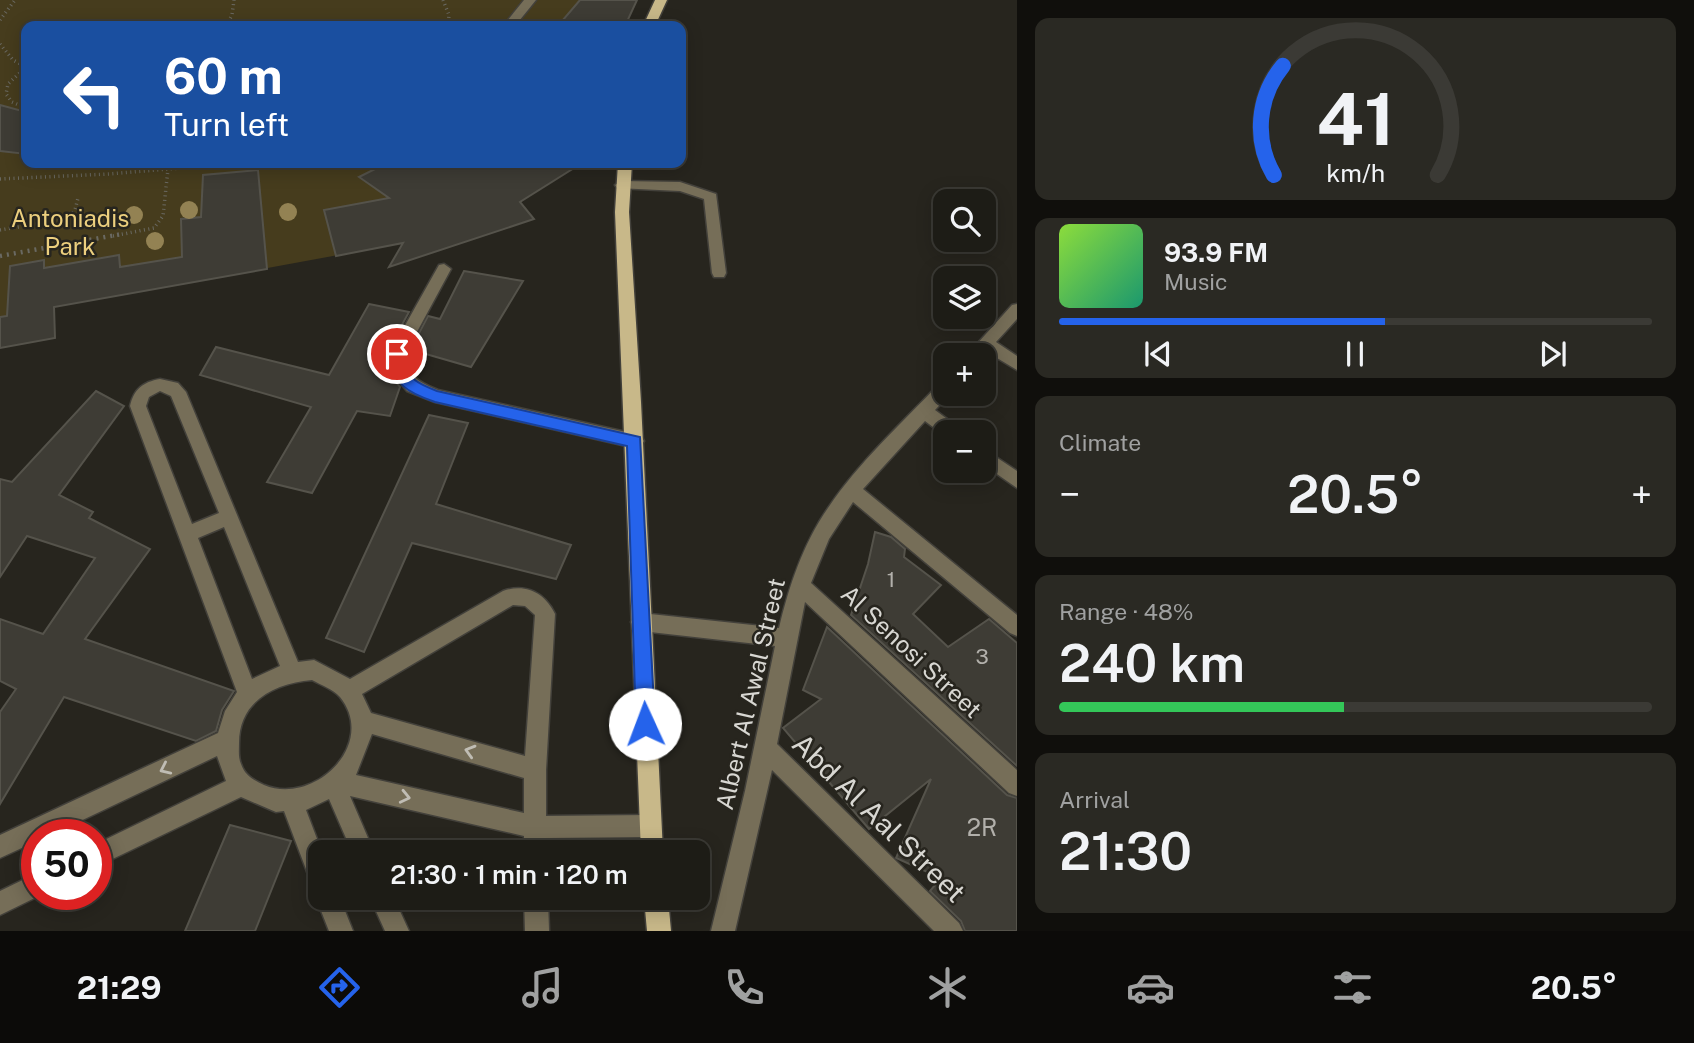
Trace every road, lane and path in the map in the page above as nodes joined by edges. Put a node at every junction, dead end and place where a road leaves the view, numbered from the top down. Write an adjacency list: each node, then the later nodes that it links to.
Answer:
1 (13, 0): 7 (path)
2 (234, 0): 8 (path)
3 (443, 0): 9 (path)
4 (510, 0): 6 (street)
5 (661, 0): 11 (main road)
6 (527, 4): 10 (street)
7 (0, 20)
8 (229, 21)
9 (448, 21)
10 (513, 21)
11 (651, 21)
12 (0, 44): 13 (path)
13 (2, 52): 14 (path)
14 (21, 64)
15 (21, 72): 16 (path)
16 (21, 106)
17 (180, 168): 19 (path)
18 (624, 168): 21 (main road)
19 (168, 169): 20 (path); 24 (path)
20 (0, 179)
21 (622, 185): 26 (street); 34 (main road)
22 (78, 198): 23 (path)
23 (0, 230)
24 (0, 256)
25 (444, 269): 34 (street)
26 (719, 273)
27 (1017, 309): 28 (street)
28 (986, 343)
29 (996, 355): 30 (street)
30 (1017, 364)
31 (933, 401): 32 (street, Albert Al Awal Street)
32 (924, 411): 33 (street); 37 (street, Albert Al Awal Street)
33 (936, 420)
34 (635, 442): 41 (main road)
35 (996, 465): 36 (street)
36 (1017, 481)
37 (852, 491): 40 (street, Albert Al Awal Street); 42 (street)
38 (230, 517): 39 (street); 39 (street); 44 (street)
39 (186, 534): 46 (street)
40 (801, 586): 43 (street, Albert Al Awal Street); 53 (street, Al Senosi Street)
41 (641, 622): 43 (street); 55 (main road)
42 (1016, 625)
43 (787, 639): 49 (street, Albert Al Awal Street)
44 (292, 671): 45 (street); 46 (street)
45 (350, 690): 47 (street); 50 (street)
46 (248, 694): 48 (street)
47 (363, 721): 50 (street, one-way to 47); 51 (street)
48 (227, 740): 52 (street); 61 (street, one-way to 61)
49 (765, 748): 73 (street, Albert Al Awal Street); 74 (street, Abd Al Aal Street)
50 (535, 770): 56 (street)
51 (336, 784): 54 (street); 56 (street, one-way to 56); 57 (street)
52 (241, 785): 54 (street); 62 (street)
53 (1017, 785)
54 (292, 803): 60 (street)
55 (649, 826): 56 (street); 59 (main road)
56 (534, 827): 58 (street)
57 (358, 840)
58 (535, 840)
59 (651, 840)
60 (308, 845)
61 (0, 847)
62 (112, 848)
63 (21, 893): 64 (street)
64 (0, 903)
65 (333, 910): 69 (street)
66 (388, 910): 70 (street)
67 (536, 910): 71 (street)
68 (657, 910): 72 (main road)
69 (341, 931)
70 (397, 931)
71 (537, 931)
72 (659, 931)
73 (723, 931)
74 (951, 931)

